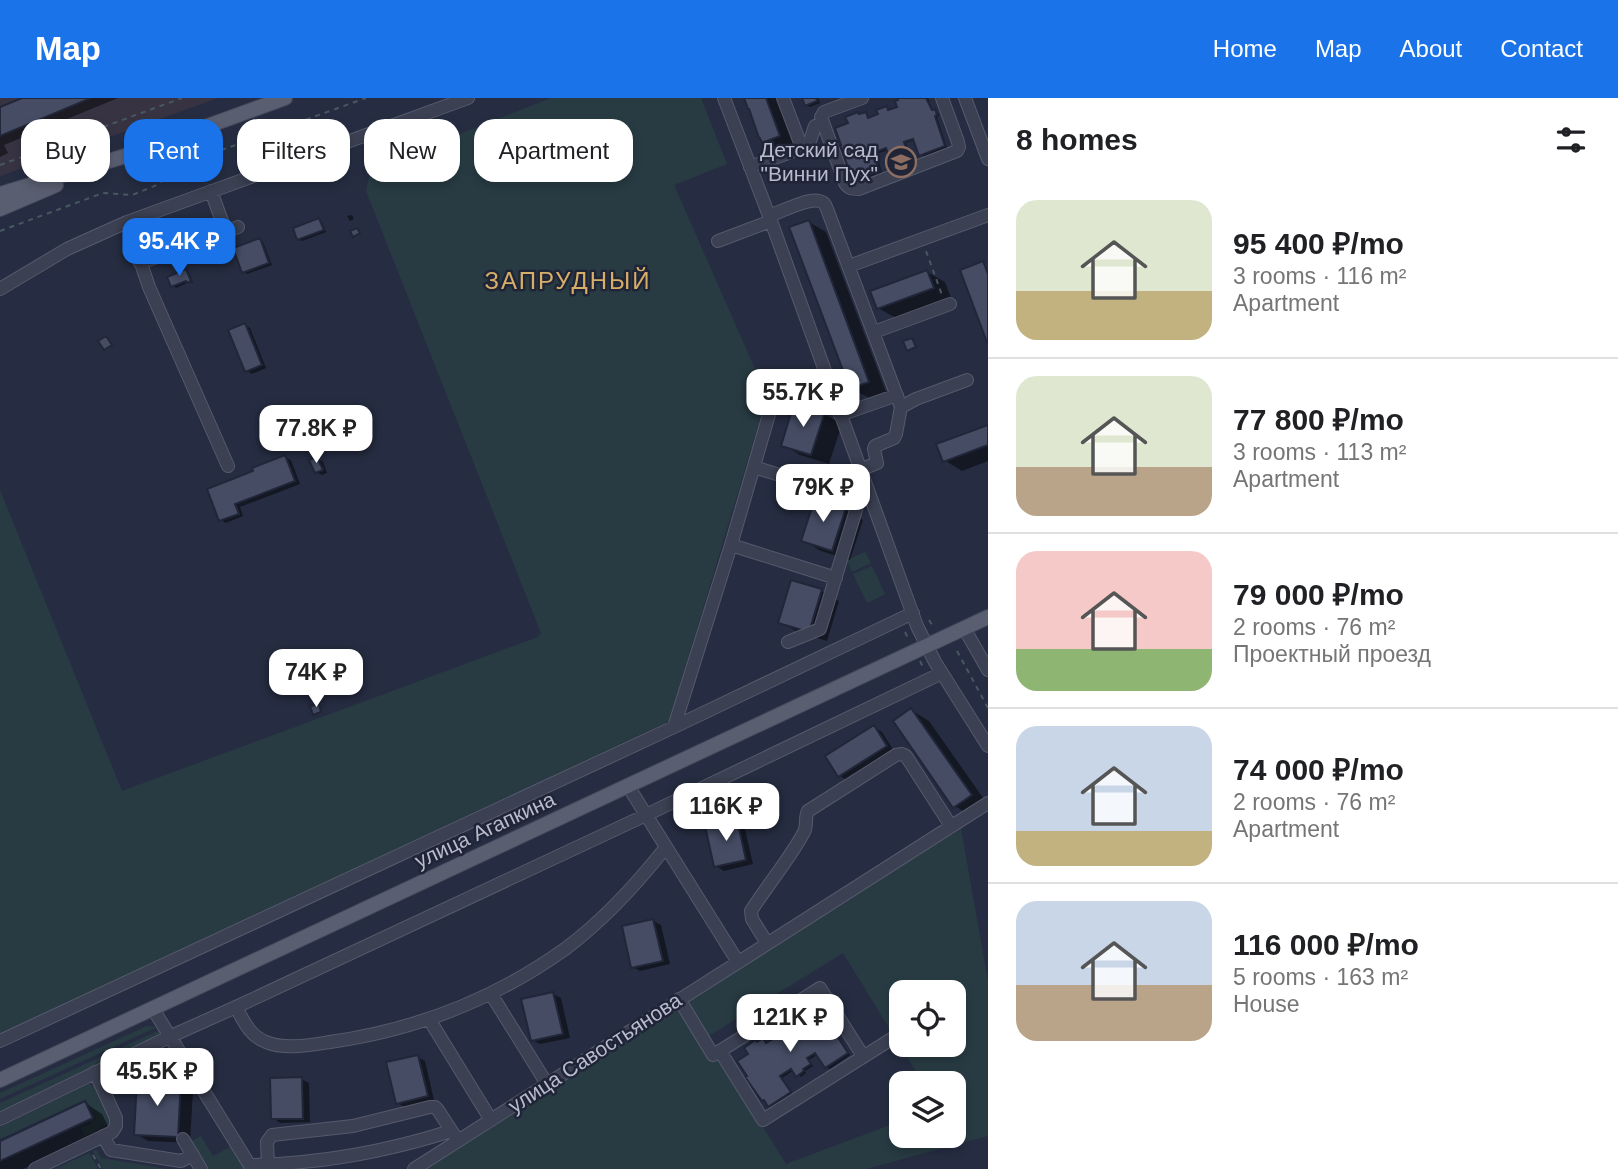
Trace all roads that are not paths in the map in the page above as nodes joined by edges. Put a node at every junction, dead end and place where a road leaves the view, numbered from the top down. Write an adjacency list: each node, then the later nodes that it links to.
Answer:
1 (285, 98): 10 (main road)
2 (468, 98): 13 (street)
3 (724, 98): 12 (street)
4 (783, 98): 9 (street)
5 (863, 98): 8 (street)
6 (942, 98): 8 (street)
7 (965, 98): 11 (street)
8 (823, 123): 9 (street)
9 (802, 148): 12 (street)
10 (122, 157): 14 (main road); 15 (main road)
11 (988, 159)
12 (750, 167): 17 (street)
13 (211, 191): 18 (street); 20 (street)
14 (0, 194)
15 (0, 209)
16 (988, 215): 21 (street)
17 (770, 219): 19 (street); 21 (street); 26 (street)
18 (127, 222): 20 (street); 22 (street)
19 (718, 241)
20 (140, 263): 29 (street)
21 (849, 266): 24 (street)
22 (0, 289)
23 (948, 305): 24 (street)
24 (874, 332): 27 (street)
25 (967, 380): 27 (street)
26 (832, 393): 28 (street); 30 (street)
27 (899, 401): 28 (street); 31 (street)
28 (840, 415): 31 (street)
29 (228, 466)
30 (754, 467): 32 (street); 33 (street)
31 (860, 470): 32 (street)
32 (864, 498): 34 (street); 35 (street)
33 (730, 545): 34 (street); 42 (street)
34 (836, 578): 38 (street)
35 (912, 613): 39 (street); 42 (street)
36 (988, 617): 37 (main road, улица Агапкина)
37 (964, 628): 39 (main road, улица Агапкина); 40 (street)
38 (788, 642)
39 (926, 646): 41 (street); 44 (main road, улица Агапкина)
40 (988, 670)
41 (942, 673): 43 (street); 46 (street)
42 (674, 727): 58 (street)
43 (988, 746)
44 (628, 786): 46 (street); 54 (main road, улица Агапкина)
45 (988, 803): 47 (street, улица Савостьянова)
46 (646, 815): 48 (street); 53 (street)
47 (951, 826): 49 (street, улица Савостьянова); 49 (street)
48 (666, 847): 50 (street); 51 (street)
49 (768, 943): 50 (street, улица Савостьянова)
50 (738, 962): 52 (street, улица Савостьянова)
51 (491, 994): 55 (street); 63 (street)
52 (679, 999): 59 (street); 63 (street, улица Савостьянова)
53 (236, 1007): 55 (street); 56 (street)
54 (153, 1009): 56 (street); 62 (main road, улица Агапкина)
55 (429, 1019): 65 (street)
56 (169, 1037): 61 (street); 71 (street)
57 (889, 1040): 60 (street)
58 (0, 1041)
59 (720, 1051): 60 (street); 60 (street)
60 (863, 1056)
61 (95, 1072): 64 (street); 66 (street)
62 (0, 1080)
63 (547, 1084): 65 (street, улица Савостьянова)
64 (0, 1119)
65 (491, 1120): 67 (street, улица Савостьянова)
66 (103, 1136): 69 (street); 72 (street)
67 (455, 1136): 70 (street); 70 (street); 74 (street, улица Савостьянова)
68 (183, 1139): 69 (street)
69 (193, 1155): 73 (street)
70 (268, 1165): 71 (street)
71 (251, 1167)
72 (36, 1169)
73 (201, 1169)
74 (414, 1169)

